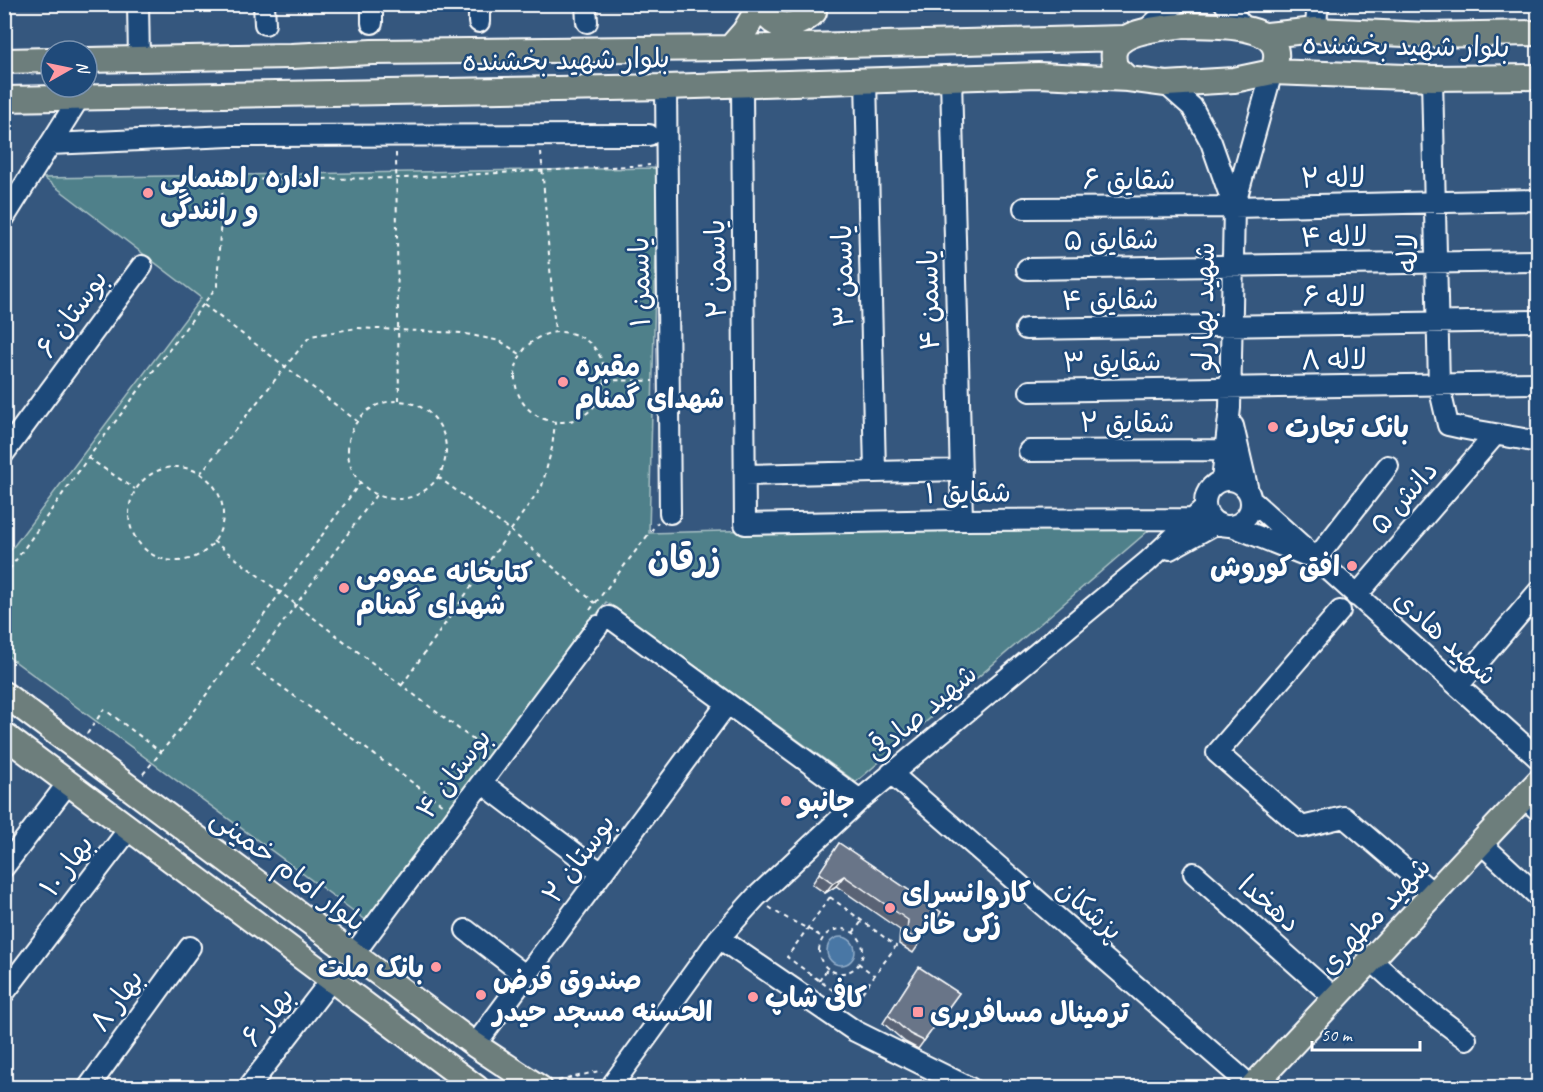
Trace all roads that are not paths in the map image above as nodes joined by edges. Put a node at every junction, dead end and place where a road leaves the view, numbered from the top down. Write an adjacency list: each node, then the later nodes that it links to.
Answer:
1 (138, 4): 14 (street)
2 (1175, 4): 10 (street)
3 (1225, 4): 8 (street)
4 (1320, 4): 7 (street)
5 (761, 5): 6 (main road); 12 (main road)
6 (814, 8): 11 (main road)
7 (1317, 30): 8 (main road, بلوار شهید بخشنده); 9 (main road, بلوار شهید بخشنده)
8 (1256, 32): 10 (main road, بلوار شهید بخشنده); 18 (main road)
9 (1539, 33)
10 (1134, 35): 11 (main road, بلوار شهید بخشنده); 23 (main road)
11 (848, 44): 12 (main road, بلوار شهید بخشنده)
12 (730, 48): 13 (main road, بلوار شهید بخشنده)
13 (610, 50): 14 (main road, بلوار شهید بخشنده); 27 (main road)
14 (139, 59): 16 (main road, بلوار شهید بخشنده)
15 (39, 60): 17 (main road)
16 (99, 60)
17 (4, 61)
18 (1272, 72): 21 (main road, بلوار شهید بخشنده); 24 (main road, بلوار شهید بخشنده); 36 (street)
19 (1539, 77): 21 (main road, بلوار شهید بخشنده)
20 (951, 78): 22 (main road, بلوار شهید بخشنده); 23 (main road, بلوار شهید بخشنده); 59 (street, یاسمن ۴)
21 (1431, 78): 35 (street, لاله)
22 (866, 79): 25 (main road, بلوار شهید بخشنده); 60 (street, یاسمن ۳)
23 (1128, 79): 24 (main road, بلوار شهید بخشنده)
24 (1166, 84): 36 (street)
25 (741, 85): 26 (main road, بلوار شهید بخشنده); 61 (street, یاسمن ۲)
26 (666, 87): 27 (main road, بلوار شهید بخشنده); 64 (street, یاسمن ۱)
27 (608, 88): 28 (main road, بلوار شهید بخشنده)
28 (99, 98)
29 (4, 99): 30 (main road, بلوار شهید بخشنده)
30 (39, 99)
31 (78, 99): 33 (street)
32 (649, 135): 33 (street)
33 (50, 144): 38 (street)
34 (1539, 200): 35 (street, لاله ۲)
35 (1434, 203): 36 (street, لاله ۲); 40 (street, لاله)
36 (1234, 207): 37 (street, شقایق ۶); 42 (street, شهید بهارلو)
37 (1024, 208)
38 (4, 218)
39 (1539, 261): 40 (street, لاله ۴)
40 (1436, 264): 42 (street, لاله ۴); 45 (street, لاله)
41 (142, 266): 57 (street, بوستان ۶)
42 (1232, 266): 43 (street, شقایق ۵); 46 (street, شهید بهارلو)
43 (1027, 269)
44 (1539, 321): 45 (street, لاله ۶)
45 (1437, 324): 46 (street, لاله ۶); 49 (street, لاله)
46 (1231, 325): 47 (street, شقایق ۴); 50 (street, شهید بهارلو)
47 (1026, 330)
48 (1539, 383): 49 (street, لاله ۸)
49 (1438, 386): 50 (street, لاله ۸); 53 (street, لاله)
50 (1230, 388): 51 (street, شقایق ۳); 52 (street, شهید بهارلو)
51 (1030, 391)
52 (1230, 408): 55 (street); 63 (street)
53 (1494, 436): 54 (street); 70 (street, دانش ۵)
54 (1539, 442)
55 (1226, 450): 56 (street, شقایق ۲); 62 (street)
56 (1029, 451)
57 (4, 453)
58 (1388, 466): 68 (street)
59 (961, 470): 60 (street); 66 (street, یاسمن ۴)
60 (875, 472): 61 (street)
61 (745, 475): 67 (street, یاسمن ۲)
62 (1222, 480): 63 (street); 65 (street)
63 (1249, 496): 65 (street); 68 (street, شهید هادی)
64 (664, 518)
65 (1211, 519): 66 (street, شقایق ۱); 68 (street); 77 (street, شهید صادقی)
66 (962, 520): 67 (street, شقایق ۱)
67 (745, 524)
68 (1316, 559): 70 (street, شهید هادی)
69 (1539, 592): 72 (street)
70 (1356, 596): 72 (street, شهید هادی)
71 (1340, 611): 87 (street)
72 (1458, 686): 76 (street, شهید هادی)
73 (4, 694): 92 (main road, بلوار امام خمینی)
74 (727, 704): 79 (street, بوستان ۴); 81 (street); 85 (street, بوستان ۲)
75 (4, 735): 78 (main road)
76 (1539, 758)
77 (891, 773): 81 (street, شهید صادقی); 103 (street, پزشکان)
78 (68, 783): 82 (main road); 84 (street)
79 (482, 783): 85 (street); 92 (street, بوستان ۴)
80 (1534, 796): 83 (main road, شهید مطهری)
81 (860, 800): 90 (street, شهید صادقی)
82 (129, 829): 95 (main road); 96 (street, بهار ۱۰)
83 (1482, 844): 87 (main road, شهید مطهری); 88 (street)
84 (4, 867)
85 (601, 873): 94 (street, بوستان ۲)
86 (1194, 873): 97 (street, دهخدا)
87 (1434, 894): 93 (main road, شهید مطهری)
88 (1539, 896)
89 (466, 930): 94 (street)
90 (719, 938): 100 (street, شهید صادقی); 106 (street)
91 (190, 947): 104 (street, بهار ۸)
92 (353, 955): 99 (main road, بلوار امام خمینی)
93 (1372, 961): 97 (main road, شهید مطهری); 98 (street)
94 (526, 976): 99 (street, بوستان ۲)
95 (331, 980): 102 (main road); 105 (street, بهار ۶)
96 (4, 993)
97 (1336, 999): 103 (main road, شهید مطهری)
98 (1466, 1039)
99 (475, 1046): 101 (main road, بلوار امام خمینی)
100 (613, 1083)
101 (547, 1085)
102 (472, 1086)
103 (1252, 1087)
104 (88, 1088)
105 (249, 1088)
106 (970, 1088)

